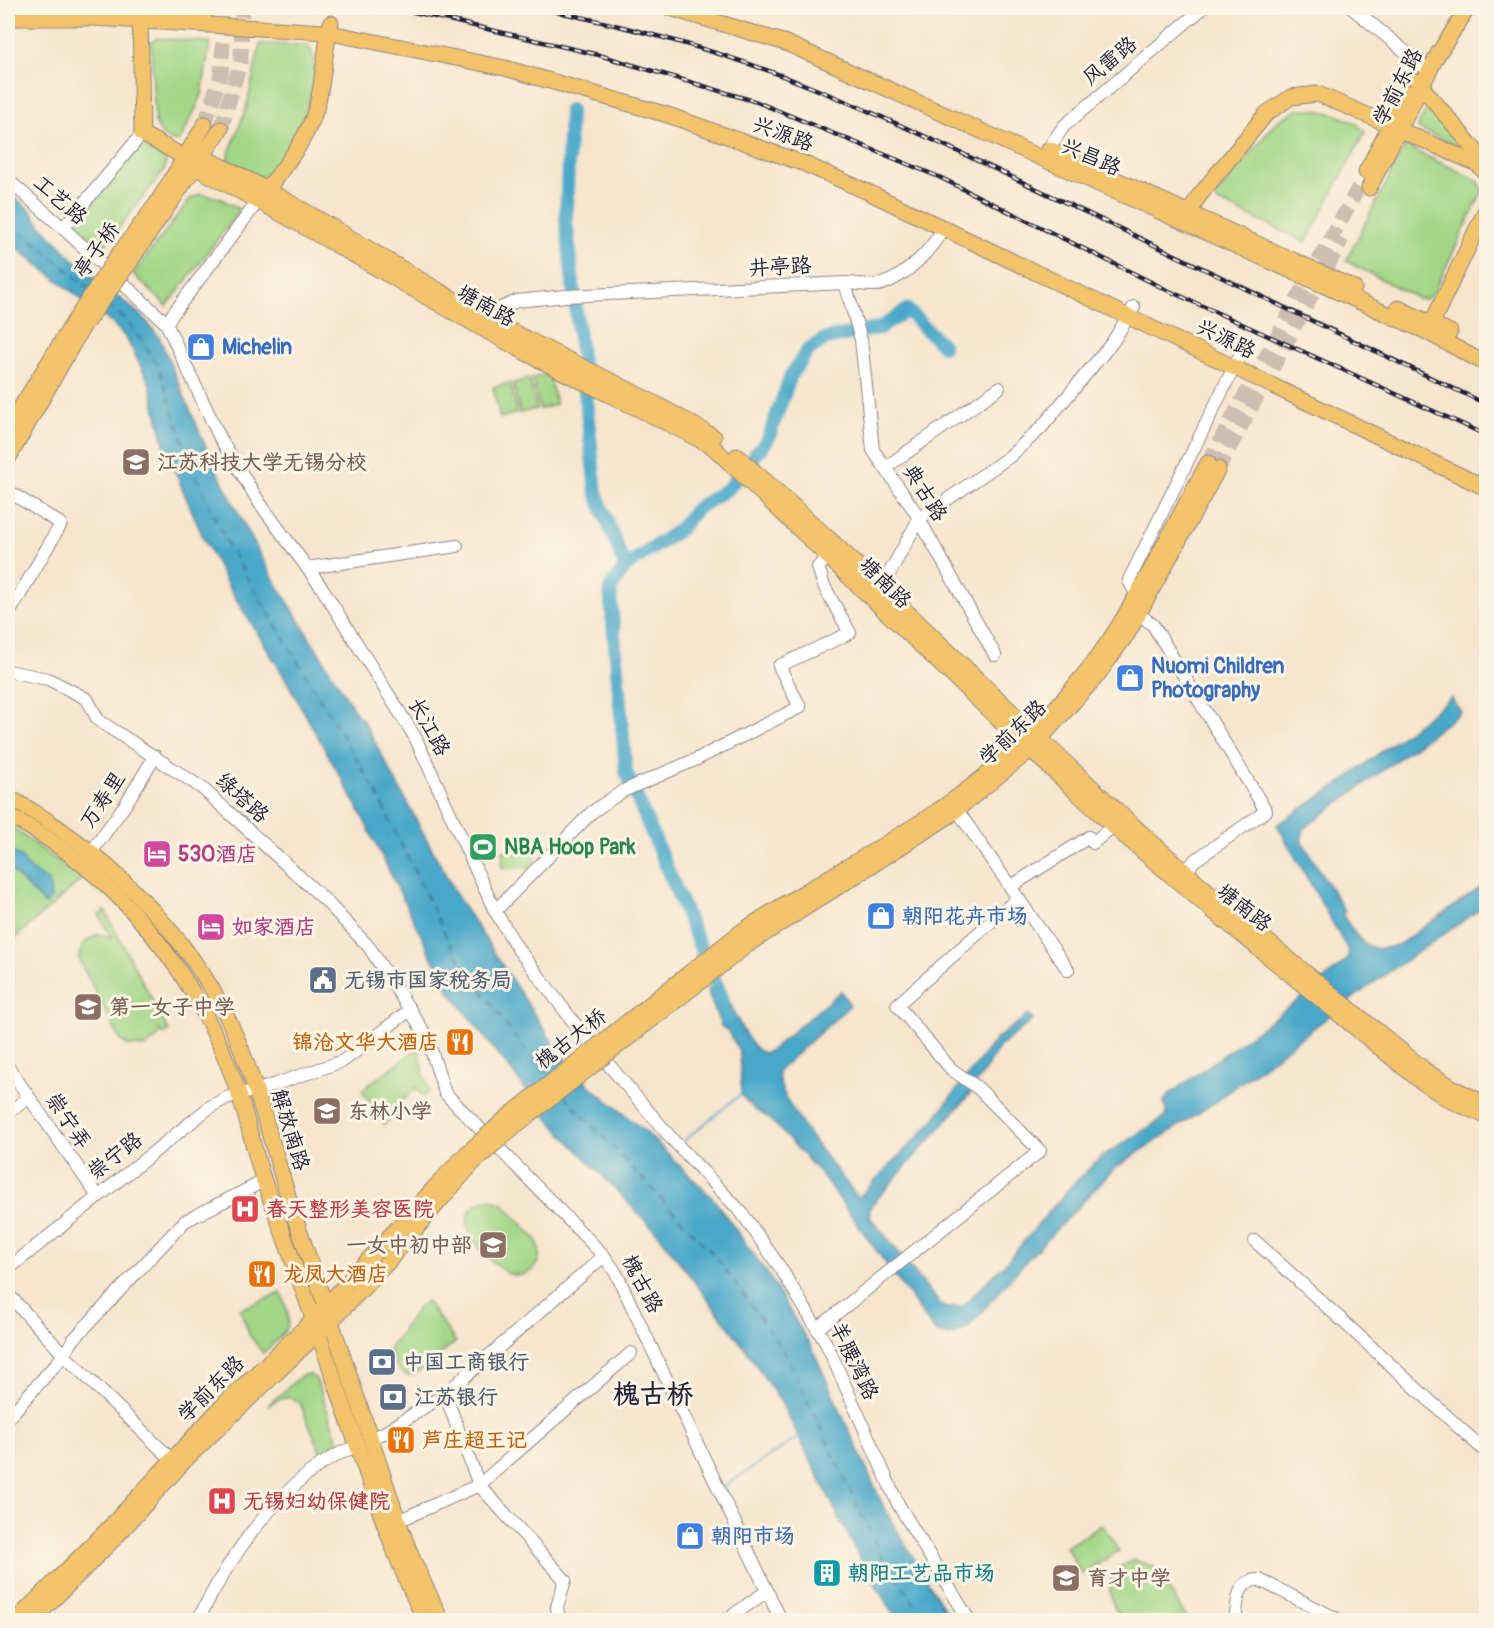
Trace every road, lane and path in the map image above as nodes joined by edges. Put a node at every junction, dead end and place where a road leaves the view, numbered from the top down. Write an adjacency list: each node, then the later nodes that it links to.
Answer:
1 (8, 8): 8 (main road, 兴源路)
2 (670, 8): 24 (main road, 兴昌路)
3 (706, 8): 16 (main road, 兴昌路)
4 (1203, 8): 16 (street, 风雷路)
5 (1352, 8): 11 (street)
6 (1458, 8): 11 (main road, 学前东路)
7 (1468, 8): 11 (main road, 学前东路)
8 (140, 14): 9 (main road, 兴源路); 10 (main road, 兴源路); 15 (main road)
9 (8, 18)
10 (330, 28): 22 (main road); 25 (main road, 兴源路); 29 (main road, 兴源路)
11 (1421, 75): 13 (main road, 学前东路); 18 (main road)
12 (205, 124): 17 (main road)
13 (1395, 128): 19 (main road); 21 (main road, 学前东路); 24 (main road)
14 (221, 129): 17 (main road)
15 (141, 134): 17 (main road, 塘南路); 26 (street)
16 (1048, 149): 24 (main road, 兴昌路)
17 (195, 161): 22 (main road, 塘南路); 27 (main road, 亭子桥); 27 (main road)
18 (1486, 163)
19 (1486, 173)
20 (8, 180): 26 (street, 工艺路)
21 (1365, 185)
22 (263, 195): 30 (main road, 塘南路); 31 (street)
23 (1486, 210): 33 (main road)
24 (1187, 217): 33 (main road, 兴昌路)
25 (944, 227): 28 (street, 井亭路); 29 (main road, 兴源路)
26 (63, 228): 31 (street, 工艺路)
27 (121, 262): 32 (main road, 亭子桥, bridge)
28 (845, 283): 30 (street, 井亭路); 40 (street, 典古路)
29 (1131, 311): 35 (main road, 兴源路); 45 (street)
30 (476, 319): 42 (main road, 塘南路)
31 (166, 323): 48 (street, 长江路)
32 (77, 325): 38 (main road); 39 (main road)
33 (1429, 327): 34 (main road, 兴昌路); 36 (main road, 兴昌路)
34 (1486, 352)
35 (1237, 362): 41 (main road, 兴源路); 43 (main road, 兴源路); 49 (street)
36 (1486, 364)
37 (999, 388): 40 (street)
38 (8, 428)
39 (8, 459)
40 (886, 466): 45 (street, 典古路)
41 (1486, 478)
42 (765, 488): 47 (main road, 塘南路); 50 (main road, 塘南路)
43 (1486, 488)
44 (8, 491): 52 (street)
45 (919, 519): 50 (street); 53 (street, 典古路)
46 (457, 546): 48 (street)
47 (828, 557): 50 (main road, 塘南路); 66 (street)
48 (307, 568): 66 (street, 长江路)
49 (1136, 594): 51 (main road, 学前东路); 55 (main road, 学前东路)
50 (878, 595): 55 (main road, 塘南路)
51 (1139, 614): 55 (main road, 学前东路); 62 (street)
52 (8, 615)
53 (995, 655)
54 (8, 671): 56 (street, 绿塔路)
55 (1031, 744): 58 (main road, 学前东路); 60 (main road, 塘南路); 62 (main road, 塘南路); 67 (main road, 学前东路)
56 (155, 756): 61 (street, 万寿里); 69 (street, 绿塔路)
57 (8, 797): 61 (main road, 解放南路)
58 (957, 810): 63 (street); 67 (main road, 学前东路)
59 (8, 815): 61 (main road, 解放南路)
60 (1113, 826): 63 (street); 65 (main road, 塘南路)
61 (86, 859): 71 (main road, 解放南路); 72 (main road, 解放南路)
62 (1186, 872): 65 (main road, 塘南路)
63 (1010, 887): 64 (street)
64 (1018, 898): 68 (street); 87 (street)
65 (1212, 903): 74 (main road, 塘南路); 76 (main road, 塘南路)
66 (495, 911): 77 (street, 长江路)
67 (745, 938): 79 (main road, 槐古大桥, bridge)
68 (1068, 970)
69 (410, 1010): 71 (street, 崇宁路); 82 (street, 槐古路)
70 (8, 1067): 73 (street, 崇宁弄)
71 (256, 1090): 72 (street, 崇宁路); 85 (main road, 解放南路)
72 (239, 1095): 78 (main road, 解放南路); 80 (street, 崇宁路)
73 (28, 1098): 75 (street); 80 (street, 崇宁弄)
74 (1486, 1104)
75 (8, 1112)
76 (1486, 1116)
77 (672, 1139): 87 (street, 羊腰湾路)
78 (264, 1180): 86 (main road, 解放南路); 89 (street)
79 (439, 1192): 85 (main road, 学前东路)
80 (97, 1195): 83 (street, 崇宁路)
81 (1255, 1241): 94 (street)
82 (604, 1256): 90 (street); 98 (street, 槐古路)
83 (8, 1269)
84 (8, 1294): 89 (street)
85 (329, 1313): 86 (main road, 学前东路); 92 (main road, 解放南路)
86 (316, 1326): 93 (main road, 解放南路); 95 (main road, 学前东路); 101 (main road, 学前东路)
87 (817, 1329): 108 (street, 羊腰湾路)
88 (632, 1353): 96 (street)
89 (64, 1355): 91 (street); 95 (street)
90 (445, 1394): 92 (street); 96 (street)
91 (8, 1418)
92 (371, 1438): 97 (main road, 解放南路)
93 (357, 1446): 102 (street); 103 (main road, 解放南路)
94 (1486, 1452)
95 (171, 1459): 100 (main road, 学前东路)
96 (479, 1485): 97 (street); 105 (street)
97 (398, 1521): 104 (main road, 解放南路)
98 (767, 1591): 106 (street); 107 (street, 槐古路)
99 (8, 1618): 100 (street)
100 (14, 1620)
101 (33, 1620)
102 (198, 1620)
103 (425, 1620)
104 (441, 1620)
105 (559, 1620)
106 (726, 1620)
107 (781, 1620)
108 (969, 1620)
109 (1235, 1620): 110 (street)
110 (1339, 1620)

